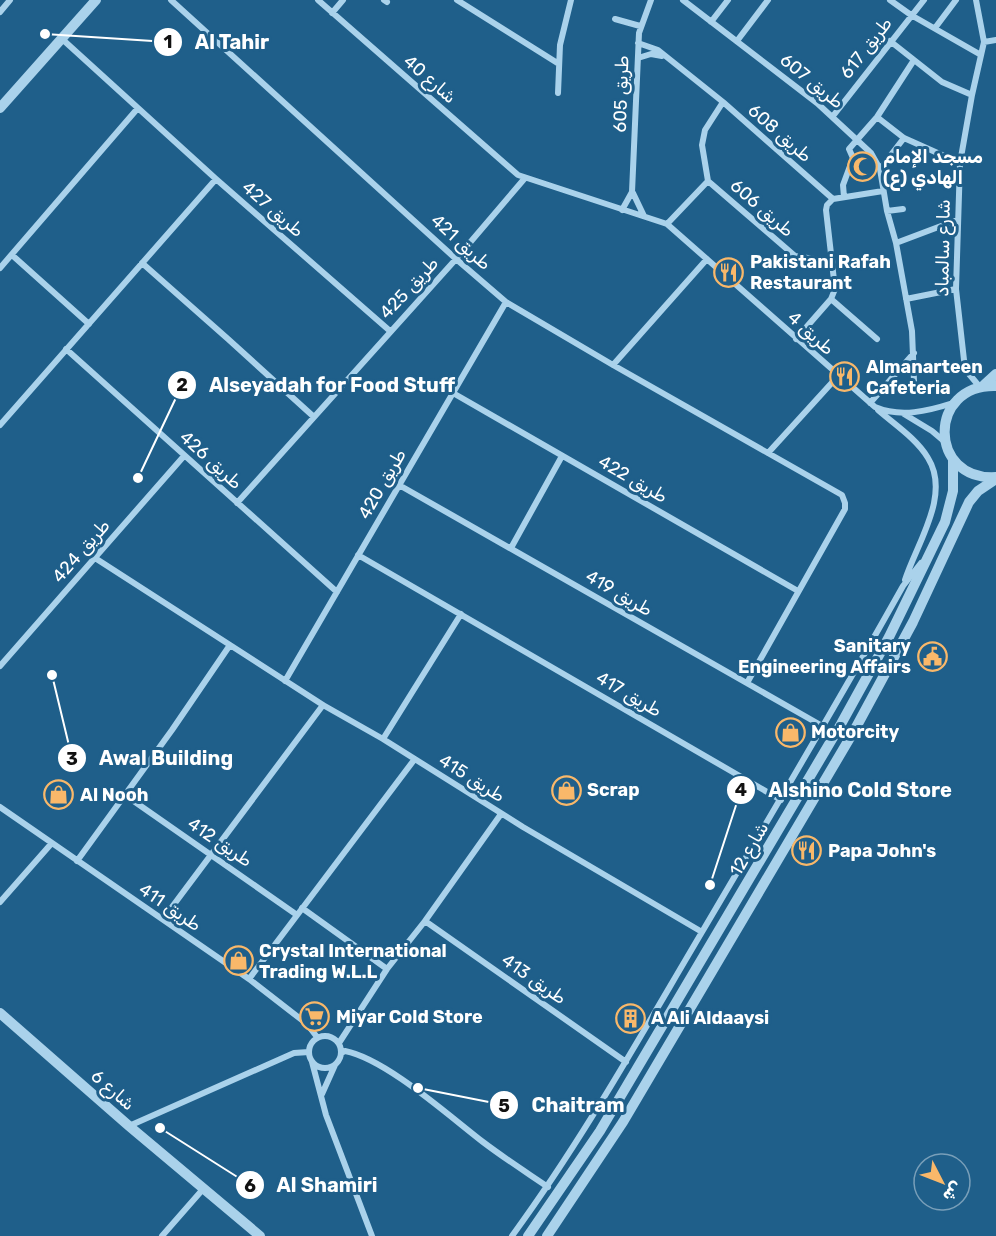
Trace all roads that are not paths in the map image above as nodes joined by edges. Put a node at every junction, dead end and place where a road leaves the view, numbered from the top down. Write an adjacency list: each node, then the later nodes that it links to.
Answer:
1 (10, 0): 16 (street)
2 (96, 0): 23 (street)
3 (171, 0): 60 (street, طريق 421)
4 (318, 0): 17 (street, شارع 40)
5 (343, 0): 17 (street)
6 (457, 0): 33 (street)
7 (571, 0): 33 (street)
8 (651, 0): 21 (street, طريق 605)
9 (728, 0): 20 (street)
10 (768, 0): 25 (street)
11 (890, 0): 18 (street)
12 (924, 0): 18 (street, طريق 617)
13 (956, 0): 22 (street)
14 (976, 0): 27 (street, شارع سالمباد)
15 (688, 2): 20 (street, طريق 607)
16 (0, 11)
17 (332, 13): 45 (street, شارع 40)
18 (911, 15): 22 (street); 26 (street, طريق 617)
19 (615, 19): 21 (street)
20 (711, 22): 25 (street, طريق 607)
21 (640, 26): 28 (street, طريق 605)
22 (935, 28): 29 (street)
23 (61, 38): 37 (street); 38 (street, طريق 427)
24 (996, 40): 27 (street)
25 (737, 41): 39 (street, طريق 607)
26 (890, 41): 32 (street); 39 (street, طريق 617)
27 (984, 42): 29 (street, شارع سالمباد)
28 (638, 43): 30 (street, طريق 605); 31 (street, طريق 608)
29 (981, 55): 35 (street, شارع سالمباد)
30 (638, 58): 31 (street); 49 (street, طريق 605)
31 (668, 59): 36 (street, طريق 608)
32 (914, 60): 35 (street); 40 (street)
33 (559, 64): 34 (street)
34 (558, 93)
35 (972, 95): 43 (street, شارع سالمباد)
36 (723, 102): 47 (street, طريق 606); 51 (street, طريق 608)
37 (0, 108)
38 (138, 108): 46 (street, طريق 427); 59 (street)
39 (833, 116): 42 (street, طريق 607)
40 (877, 117): 41 (street); 42 (street)
41 (904, 138): 43 (street); 44 (street)
42 (857, 139): 44 (street, طريق 607); 50 (street)
43 (960, 163): 56 (street, شارع سالمباد)
44 (880, 169): 48 (street, طريق 607)
45 (525, 178): 53 (street, طريق 4); 60 (street, طريق 425)
46 (216, 179): 63 (street); 70 (street, طريق 427)
47 (708, 181): 57 (street, طريق 606); 62 (street, طريق 606)
48 (883, 191): 50 (street); 54 (street, طريق 607)
49 (632, 192): 53 (street, طريق 605); 55 (street, طريق 605)
50 (844, 197): 51 (street)
51 (833, 199): 62 (street)
52 (903, 209): 54 (street)
53 (622, 210): 55 (street, طريق 4)
54 (887, 211): 58 (street, طريق 607)
55 (644, 216): 57 (street, طريق 4)
56 (957, 220): 58 (street); 65 (street, شارع سالمباد)
57 (667, 224): 61 (street, طريق 4)
58 (896, 243): 67 (street, طريق 607)
59 (12, 255): 64 (street); 69 (street)
60 (456, 259): 68 (street, طريق 421); 70 (street, طريق 425)
61 (707, 259): 71 (street, طريق 4); 75 (street)
62 (833, 262): 66 (street)
63 (142, 263): 69 (street); 85 (street)
64 (0, 268)
65 (956, 289): 67 (street); 79 (street, شارع سالمباد)
66 (831, 299): 71 (street); 72 (street)
67 (906, 299): 74 (street, طريق 607)
68 (506, 302): 75 (street, طريق 421); 81 (street, طريق 420)
69 (89, 324): 73 (street)
70 (390, 331): 85 (street, طريق 425)
71 (796, 339): 77 (street, طريق 4)
72 (877, 339)
73 (66, 349): 86 (street); 89 (street, طريق 426)
74 (914, 353): 78 (street, طريق 607); 83 (street)
75 (614, 365): 88 (street, طريق 421)
76 (996, 374): 79 (street)
77 (838, 376): 83 (street, طريق 4); 88 (street)
78 (914, 381)
79 (982, 385): 80 (street); 82 (street)
80 (996, 386)
81 (453, 393): 90 (street, طريق 422); 93 (street, طريق 420)
82 (954, 403): 84 (street); 87 (street)
83 (873, 405): 84 (street, طريق 4); 99 (street)
84 (904, 413): 87 (street)
85 (314, 417): 94 (street, طريق 425)
86 (0, 425)
87 (945, 442): 91 (street)
88 (768, 453): 100 (street, طريق 421)
89 (184, 456): 94 (street, طريق 426); 98 (street, طريق 424)
90 (562, 456): 95 (street); 100 (street, طريق 422)
91 (953, 459): 92 (street); 96 (street, شارع 12)
92 (996, 478): 143 (street, شارع 12)
93 (399, 485): 95 (street, طريق 419); 97 (street, طريق 420)
94 (237, 503): 101 (street, طريق 426)
95 (512, 548): 106 (street, طريق 419)
96 (930, 554): 99 (street); 142 (street, شارع 12)
97 (358, 555): 101 (street, طريق 420); 102 (street, طريق 417)
98 (95, 558): 103 (street, طريق 415); 104 (street, طريق 424)
99 (903, 586): 108 (street)
100 (798, 591): 106 (street)
101 (337, 592): 105 (street, طريق 420)
102 (461, 614): 109 (street); 112 (street, طريق 417)
103 (230, 645): 105 (street, طريق 415); 111 (street)
104 (0, 666)
105 (285, 681): 107 (street, طريق 415)
106 (747, 683): 108 (street, طريق 419)
107 (323, 705): 109 (street, طريق 415); 116 (street)
108 (824, 727): 112 (street)
109 (383, 739): 110 (street, طريق 415)
110 (414, 760): 114 (street, طريق 415); 120 (street)
111 (125, 795): 116 (street, طريق 412); 117 (street)
112 (781, 800): 123 (street)
113 (0, 807): 115 (street, طريق 411)
114 (501, 814): 122 (street); 123 (street, طريق 415)
115 (51, 844): 117 (street, طريق 411); 118 (street)
116 (212, 854): 119 (street); 121 (street, طريق 412)
117 (77, 861): 125 (street, طريق 411)
118 (0, 902)
119 (172, 907)
120 (302, 908): 121 (street); 124 (street)
121 (297, 915): 125 (street)
122 (425, 921): 124 (street); 132 (street, طريق 413)
123 (702, 932): 132 (street)
124 (387, 969): 128 (street)
125 (249, 979): 127 (street, طريق 411)
126 (0, 1013): 135 (street, شارع 6)
127 (317, 1037): 128 (street); 129 (street)
128 (339, 1043): 130 (street)
129 (309, 1052): 131 (street); 135 (street)
130 (341, 1053): 133 (street); 136 (street)
131 (312, 1062): 133 (street); 134 (street)
132 (626, 1062): 136 (street)
133 (336, 1063): 134 (street)
134 (321, 1097): 140 (street)
135 (129, 1126): 137 (street, شارع 6)
136 (548, 1187): 141 (street)
137 (204, 1188): 138 (street); 139 (street, شارع 6)
138 (162, 1236)
139 (260, 1236)
140 (372, 1236)
141 (512, 1236)
142 (528, 1236)
143 (546, 1236)

